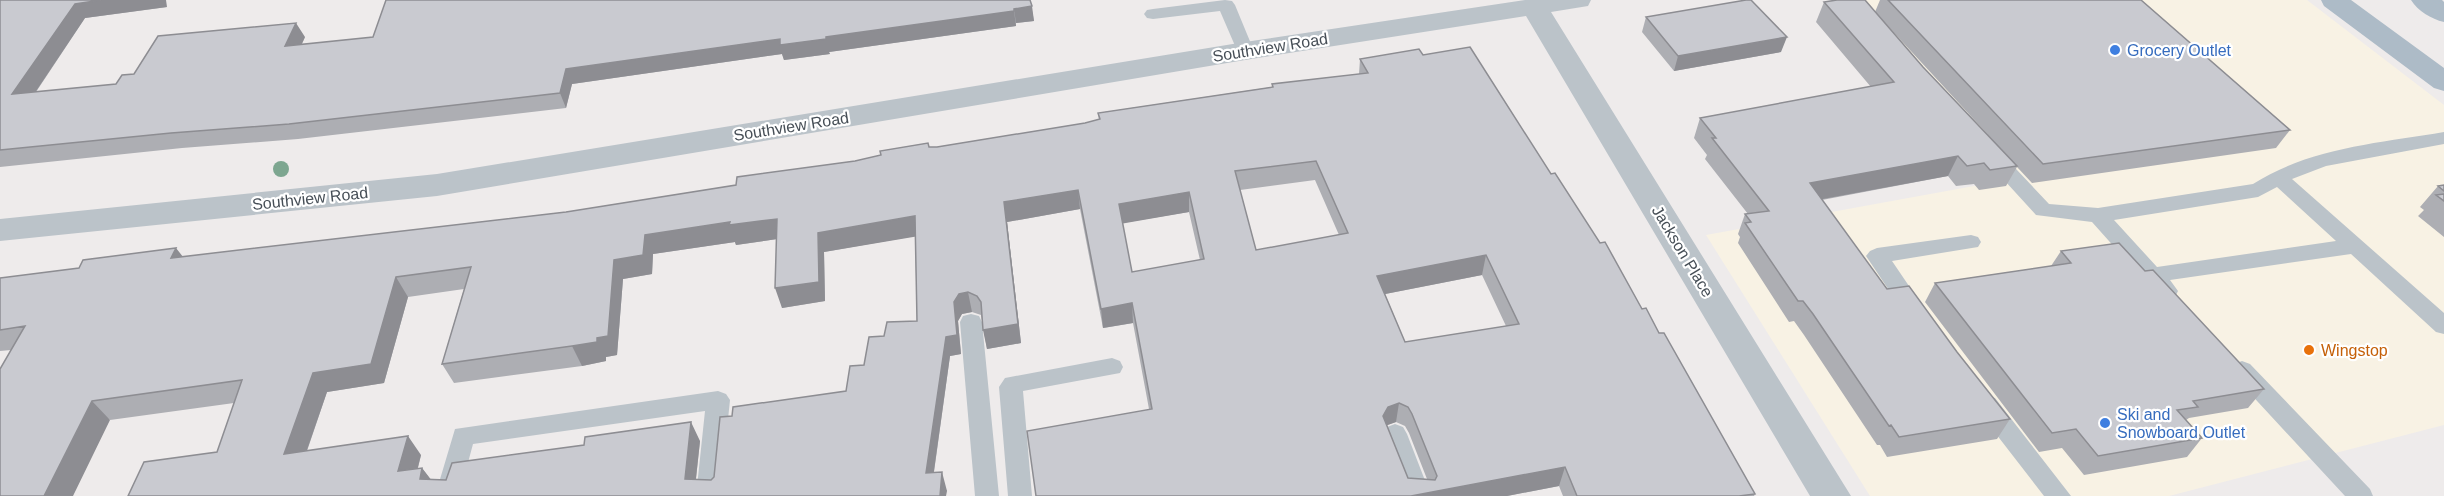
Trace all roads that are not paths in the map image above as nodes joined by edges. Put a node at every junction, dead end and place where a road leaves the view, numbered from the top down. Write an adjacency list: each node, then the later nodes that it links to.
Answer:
1 (1578, 0): 4 (street, Southview Road)
2 (2334, 0): 8 (main road)
3 (2424, 0): 6 (main road)
4 (1534, 7): 7 (street, Southview Road); 30 (street, Jackson Place)
5 (1153, 14): 7 (lane)
6 (2444, 14)
7 (1245, 51): 13 (street, Southview Road)
8 (2444, 82)
9 (2444, 138): 11 (lane)
10 (1979, 142): 12 (lane)
11 (2278, 177): 12 (lane); 15 (lane)
12 (2098, 215): 16 (lane)
13 (0, 230)
14 (1971, 242): 20 (lane)
15 (2355, 246): 16 (lane); 19 (lane)
16 (2153, 275): 17 (lane)
17 (2185, 310)
18 (971, 322): 27 (lane)
19 (2444, 326)
20 (1928, 329)
21 (2226, 352): 32 (lane)
22 (1112, 367): 28 (lane)
23 (1977, 393): 31 (lane)
24 (1395, 434): 29 (lane)
25 (447, 496): 26 (lane)
26 (708, 496)
27 (987, 496)
28 (1020, 496)
29 (1419, 496)
30 (1831, 496)
31 (2059, 496)
32 (2361, 496)

